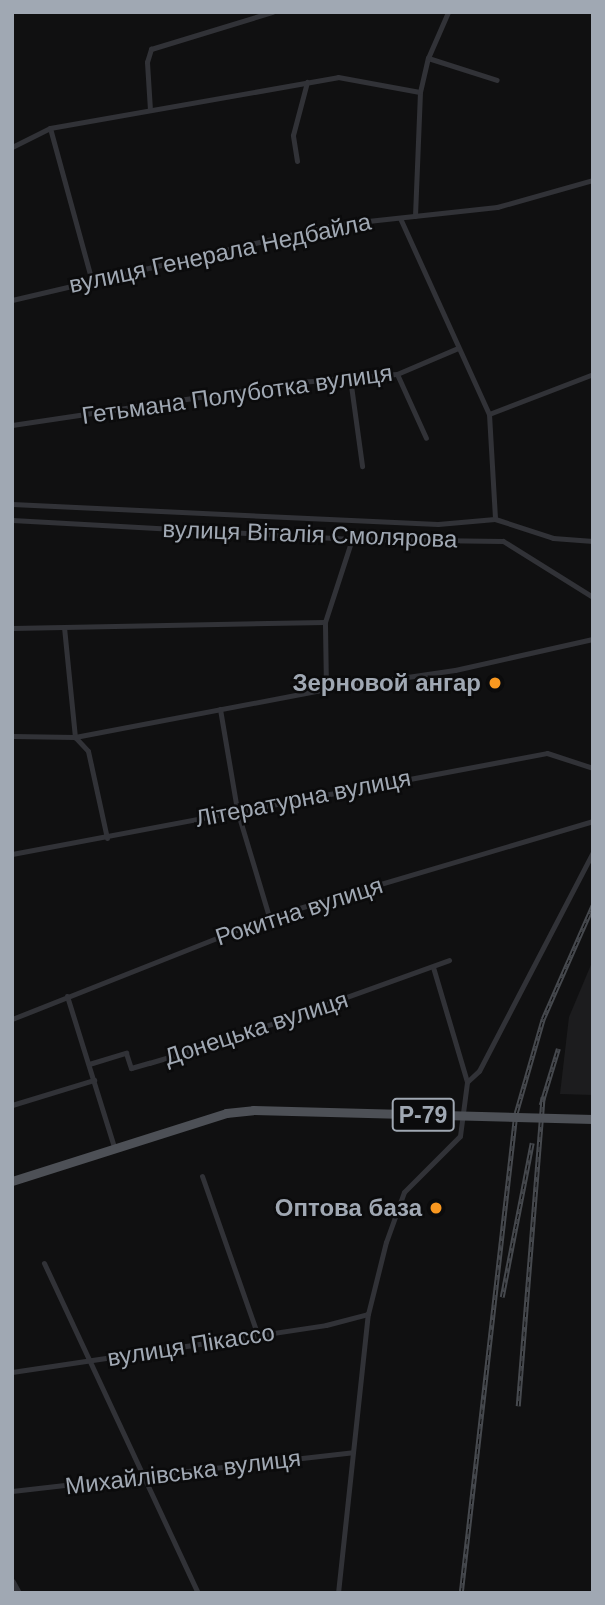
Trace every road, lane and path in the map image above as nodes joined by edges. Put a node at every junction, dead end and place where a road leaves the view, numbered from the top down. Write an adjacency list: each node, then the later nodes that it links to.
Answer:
1 (272, 12): 7 (street)
2 (448, 12): 3 (street)
3 (428, 58): 4 (street); 6 (street)
4 (497, 80)
5 (307, 82): 6 (street); 7 (street); 10 (street)
6 (420, 92): 12 (street)
7 (150, 110): 8 (street)
8 (50, 128): 9 (street); 14 (street)
9 (12, 147)
10 (297, 161)
11 (593, 180): 12 (street, вулиця Генерала Недбайла)
12 (415, 216): 13 (street, вулиця Генерала Недбайла)
13 (400, 218): 14 (street, вулиця Генерала Недбайла); 16 (street)
14 (91, 278): 15 (street, вулиця Генерала Недбайла)
15 (12, 300)
16 (458, 348): 17 (street, Гетьмана Полуботка вулиця); 20 (street)
17 (397, 374): 19 (street, Гетьмана Полуботка вулиця); 22 (street)
18 (593, 374): 20 (street)
19 (350, 378): 21 (street, Гетьмана Полуботка вулиця); 23 (street)
20 (489, 414): 25 (street)
21 (12, 425)
22 (426, 438)
23 (362, 466)
24 (12, 505): 25 (street, вулиця Віталія Смолярова)
25 (495, 519): 28 (street, вулиця Віталія Смолярова)
26 (12, 520): 27 (street, вулиця Віталія Смолярова)
27 (352, 539): 29 (street, вулиця Віталія Смолярова); 30 (street)
28 (593, 541)
29 (593, 597)
30 (325, 622): 31 (street); 34 (street)
31 (64, 627): 32 (street); 37 (street)
32 (12, 628)
33 (593, 639): 34 (street)
34 (326, 689): 35 (street)
35 (220, 709): 37 (street); 39 (street)
36 (12, 736): 37 (street)
37 (75, 737): 41 (street)
38 (593, 768): 39 (street, Літературна вулиця)
39 (237, 810): 41 (street, Літературна вулиця); 44 (street)
40 (593, 821): 44 (street, Рокитна вулиця)
41 (107, 838): 43 (street, Літературна вулиця)
42 (593, 852): 51 (street)
43 (12, 854)
44 (270, 917): 47 (street, Рокитна вулиця)
45 (449, 960): 46 (street, Донецька вулиця)
46 (433, 967): 49 (street, Донецька вулиця); 51 (street)
47 (67, 996): 48 (street, Рокитна вулиця); 49 (street)
48 (12, 1019)
49 (89, 1064): 50 (street)
50 (94, 1080): 52 (street); 54 (street)
51 (467, 1082): 58 (street)
52 (12, 1105)
53 (593, 1119): 54 (main road, Р-79, bridge)
54 (114, 1147): 56 (main road, Р-79)
55 (202, 1176): 59 (street)
56 (12, 1181)
57 (44, 1263): 60 (street)
58 (368, 1314): 59 (street, вулиця Пікассо); 62 (street)
59 (257, 1333): 60 (street, вулиця Пікассо)
60 (90, 1361): 61 (street, вулиця Пікассо); 63 (street)
61 (12, 1372)
62 (353, 1452): 63 (street, Михайлівська вулиця); 68 (street)
63 (148, 1478): 64 (street, Михайлівська вулиця); 67 (street)
64 (12, 1491)
65 (12, 1583): 66 (street)
66 (18, 1593)
67 (198, 1593)
68 (338, 1593)

